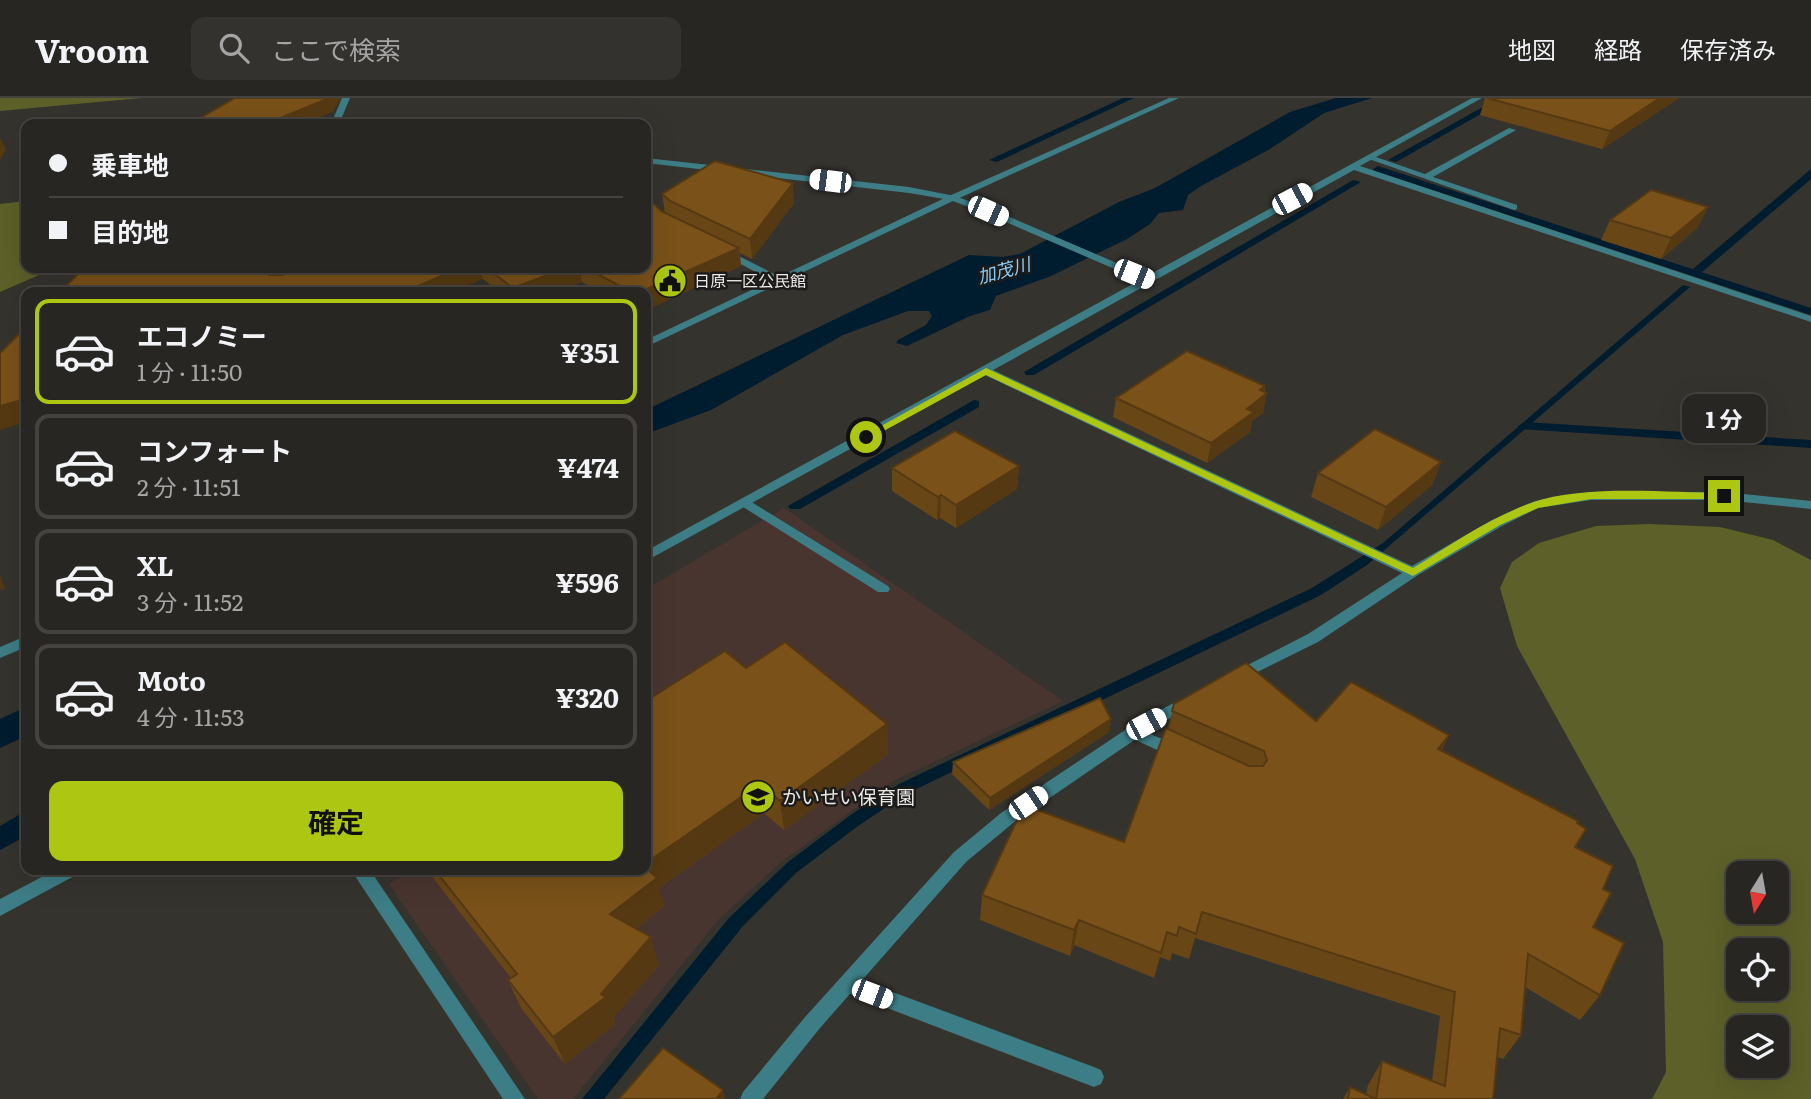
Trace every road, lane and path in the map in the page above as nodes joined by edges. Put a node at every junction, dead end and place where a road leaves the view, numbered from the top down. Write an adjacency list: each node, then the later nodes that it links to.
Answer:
1 (346, 98): 4 (street)
2 (1175, 98): 10 (street)
3 (1478, 98): 6 (street)
4 (337, 119)
5 (1512, 130): 9 (street)
6 (1370, 158): 8 (street); 9 (street)
7 (651, 161): 10 (street)
8 (1354, 167): 14 (street); 15 (street)
9 (1426, 177): 11 (street)
10 (952, 198): 13 (street); 14 (street)
11 (1514, 207)
12 (711, 246): 13 (street)
13 (778, 280): 16 (street)
14 (1147, 280): 17 (street)
15 (1811, 319)
16 (651, 342)
17 (986, 371): 18 (street); 21 (street)
18 (745, 502): 20 (street); 22 (street)
19 (1811, 505): 21 (street)
20 (651, 553)
21 (1413, 572): 25 (street)
22 (883, 589)
23 (21, 643): 24 (street)
24 (0, 653)
25 (1135, 733): 26 (street); 30 (street)
26 (1198, 762)
27 (61, 875): 29 (street)
28 (363, 875): 32 (street)
29 (0, 908)
30 (847, 984): 31 (street); 33 (street)
31 (1094, 1077)
32 (515, 1099)
33 (750, 1099)

